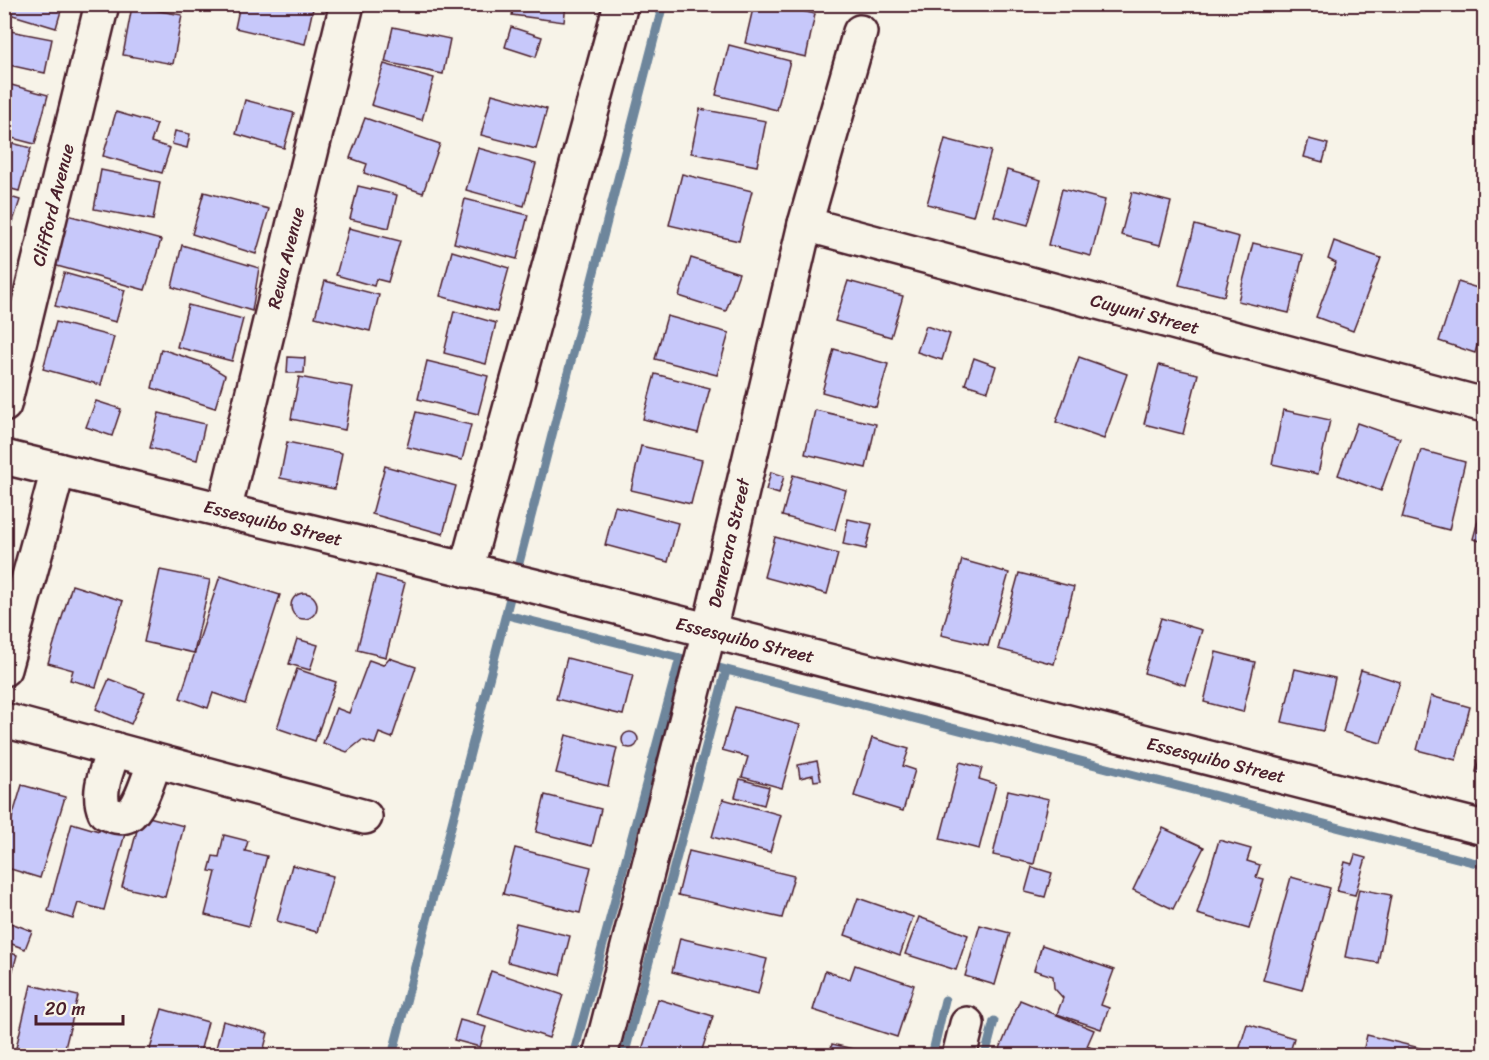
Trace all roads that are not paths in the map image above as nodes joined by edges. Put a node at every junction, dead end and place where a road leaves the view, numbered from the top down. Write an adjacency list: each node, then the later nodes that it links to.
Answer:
1 (102, 4): 6 (street, Clifford Avenue)
2 (347, 4): 10 (street, Rewa Avenue)
3 (621, 4): 11 (street)
4 (860, 32): 5 (street, Demerara Street)
5 (805, 224): 7 (street, Cuyuni Street); 12 (street, Demerara Street)
6 (4, 405)
7 (1485, 405)
8 (4, 457): 9 (street, Essesquibo Street)
9 (58, 470): 10 (street, Essesquibo Street); 13 (street)
10 (224, 511): 11 (street, Essesquibo Street)
11 (477, 572): 12 (street, Essesquibo Street)
12 (709, 631): 18 (street, Essesquibo Street); 20 (street, Demerara Street)
13 (4, 669)
14 (4, 720): 15 (street)
15 (114, 749): 16 (street); 16 (street)
16 (155, 761): 17 (street)
17 (365, 817)
18 (1485, 828)
19 (967, 1024): 21 (street)
20 (600, 1056)
21 (958, 1056)

